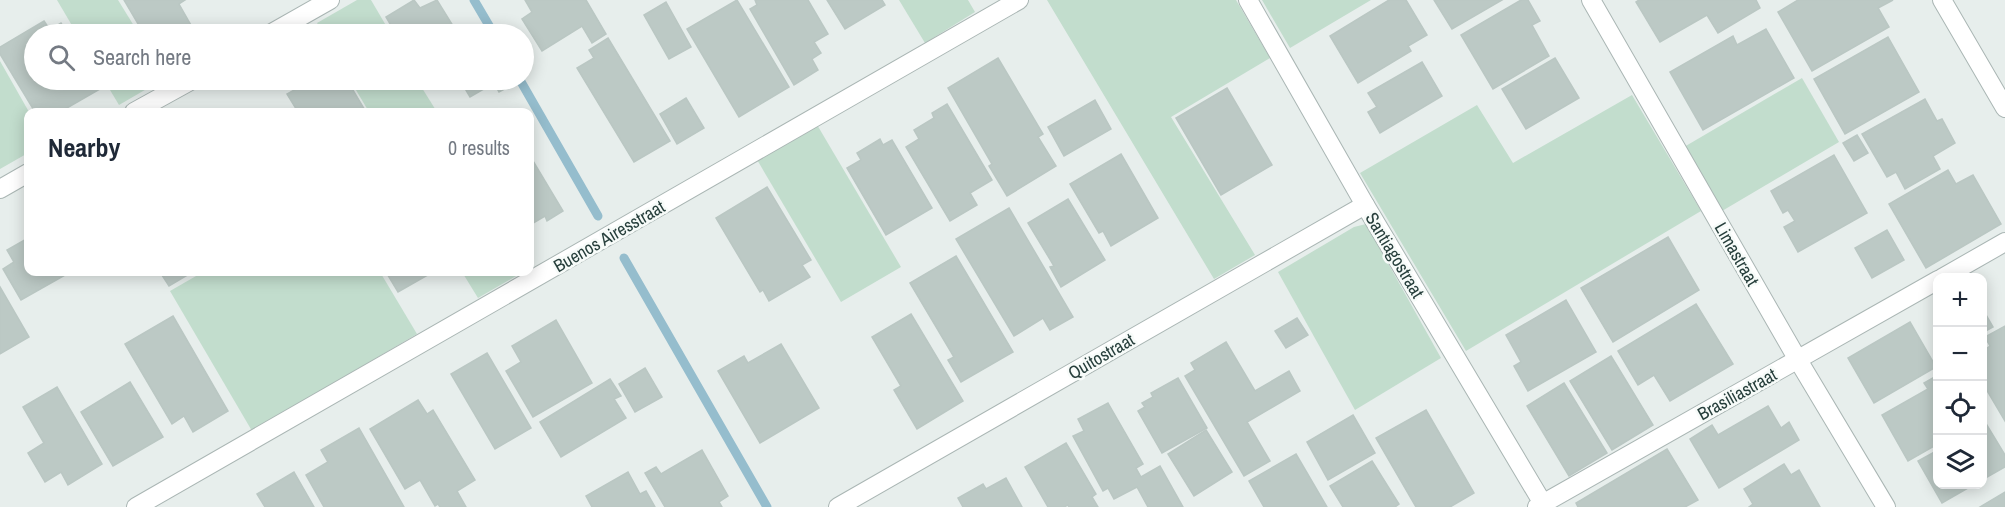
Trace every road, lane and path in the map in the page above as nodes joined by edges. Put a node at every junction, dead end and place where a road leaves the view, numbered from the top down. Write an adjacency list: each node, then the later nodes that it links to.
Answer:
1 (330, 0): 6 (street)
2 (1019, 0): 18 (street, Buenos Airesstraat)
3 (1248, 0): 12 (street, Santiagostraat)
4 (1591, 0): 16 (street, Limastraat)
5 (1942, 0): 9 (street)
6 (288, 24)
7 (174, 90): 8 (street)
8 (141, 108)
9 (2005, 108)
10 (24, 175): 11 (street)
11 (0, 189)
12 (1365, 205): 17 (street, Santiagostraat); 19 (street, Quitostraat)
13 (2005, 242): 14 (street)
14 (1951, 273)
15 (1933, 283): 16 (street, Brasiliastraat)
16 (1797, 360): 17 (street, Brasiliastraat); 20 (street, Limastraat)
17 (1542, 506)
18 (136, 507)
19 (838, 507)
20 (1886, 507)

